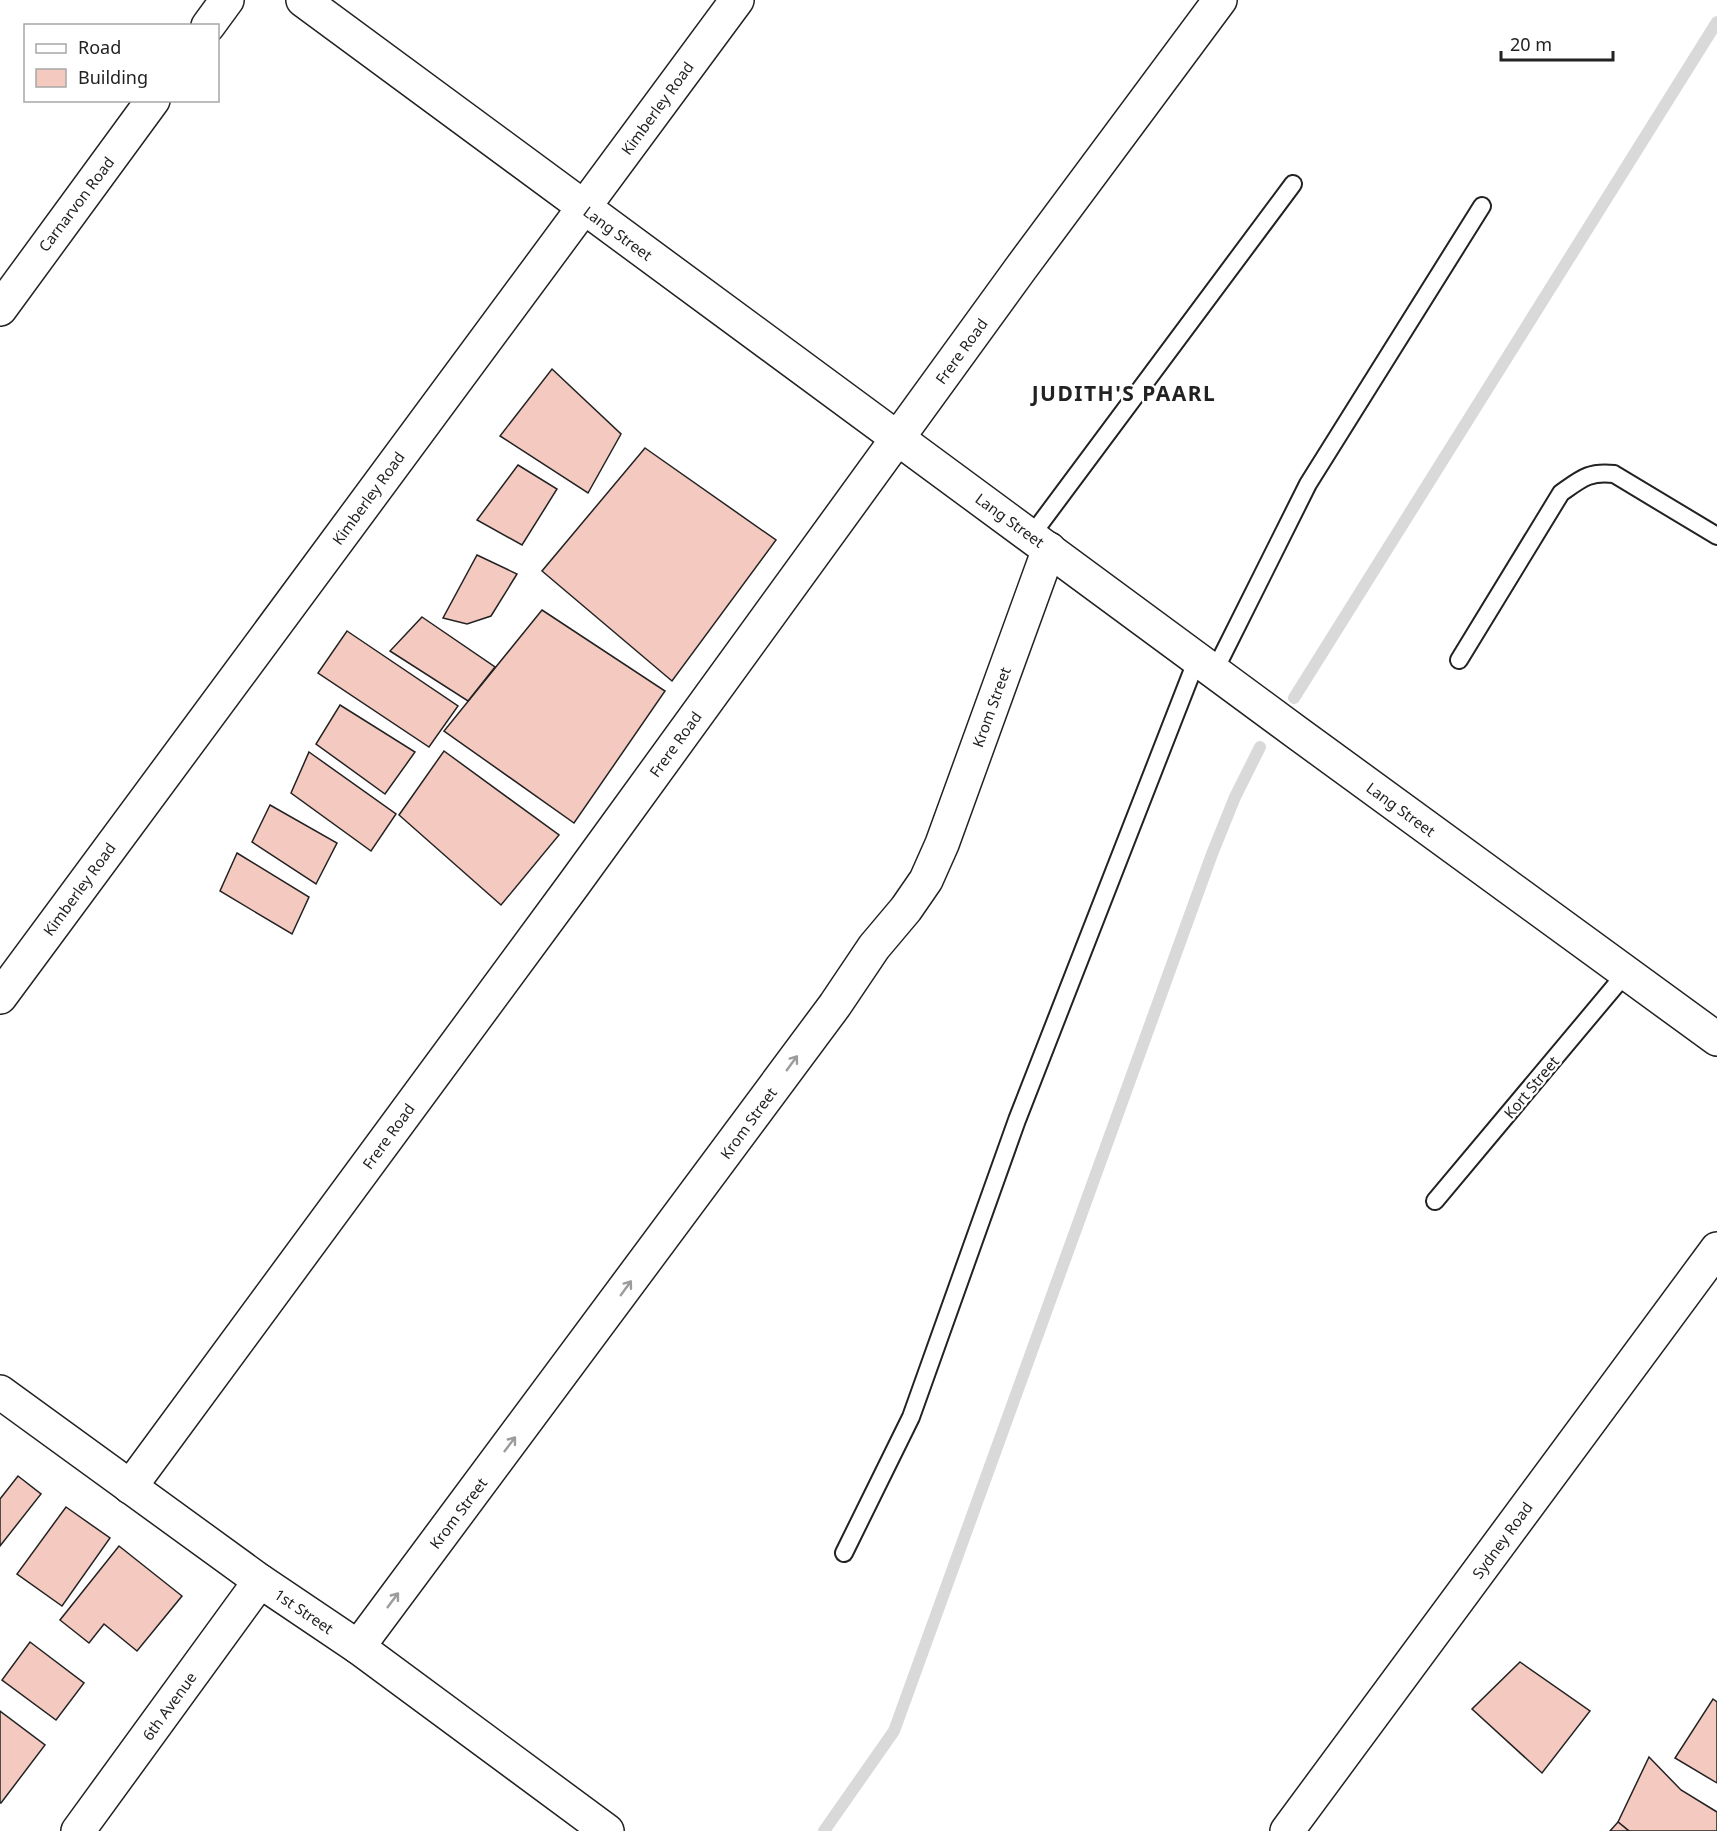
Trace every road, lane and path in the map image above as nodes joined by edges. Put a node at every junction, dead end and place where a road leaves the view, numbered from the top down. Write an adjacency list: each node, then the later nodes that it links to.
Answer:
1 (227, 0): 5 (street)
2 (303, 0): 9 (street, Lang Street)
3 (737, 0): 9 (street, Kimberley Road)
4 (1220, 0): 11 (street, Frere Road)
5 (209, 24)
6 (152, 102): 10 (street, Carnarvon Road)
7 (1293, 184): 13 (lane)
8 (1482, 206): 15 (lane)
9 (584, 207): 11 (street, Lang Street); 17 (street, Kimberley Road)
10 (0, 309)
11 (897, 438): 13 (street, Lang Street); 22 (street, Frere Road)
12 (1717, 536): 14 (lane)
13 (1040, 542): 15 (street, Lang Street); 25 (street, Krom Street, one-way to 13)
14 (1460, 660)
15 (1205, 666): 16 (street, Lang Street); 23 (lane)
16 (1626, 973): 18 (street, Lang Street); 19 (lane, Kort Street)
17 (0, 997)
18 (1717, 1039)
19 (1435, 1201)
20 (1717, 1249): 28 (street, Sydney Road)
21 (0, 1392): 22 (street, 1st Street)
22 (130, 1487): 24 (street, 1st Street)
23 (844, 1553)
24 (260, 1581): 25 (street, 1st Street); 26 (street, 6th Avenue)
25 (358, 1647): 27 (street, 1st Street)
26 (78, 1831)
27 (608, 1831)
28 (1287, 1831)

